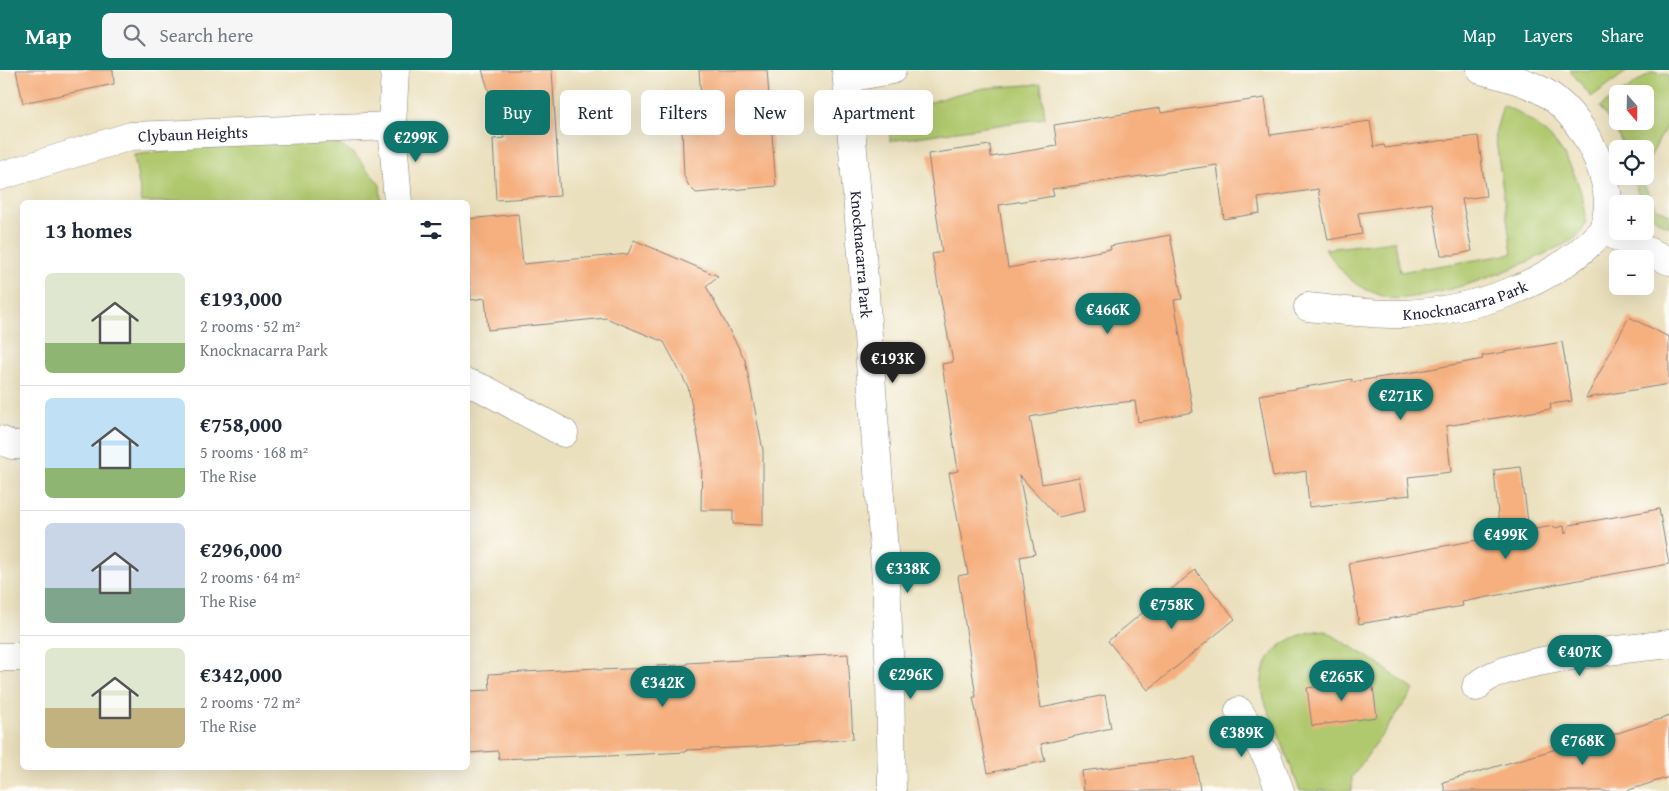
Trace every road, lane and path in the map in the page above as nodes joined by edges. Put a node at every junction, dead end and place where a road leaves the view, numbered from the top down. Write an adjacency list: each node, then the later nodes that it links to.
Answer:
1 (396, 70): 5 (street)
2 (892, 70): 4 (street, Knocknacarra Park)
3 (1481, 70): 8 (street)
4 (846, 74): 20 (street, Knocknacarra Park)
5 (392, 126): 6 (street, Clybaun Heights); 7 (street)
6 (0, 176)
7 (398, 200)
8 (1603, 230): 9 (street); 10 (street, Knocknacarra Park)
9 (1669, 261)
10 (1308, 307)
11 (470, 383): 12 (street)
12 (564, 433)
13 (0, 440): 14 (street)
14 (20, 445)
15 (1669, 644): 18 (street)
16 (0, 657): 17 (street)
17 (20, 657)
18 (1476, 687)
19 (1239, 711): 21 (street)
20 (892, 791)
21 (1280, 791)

